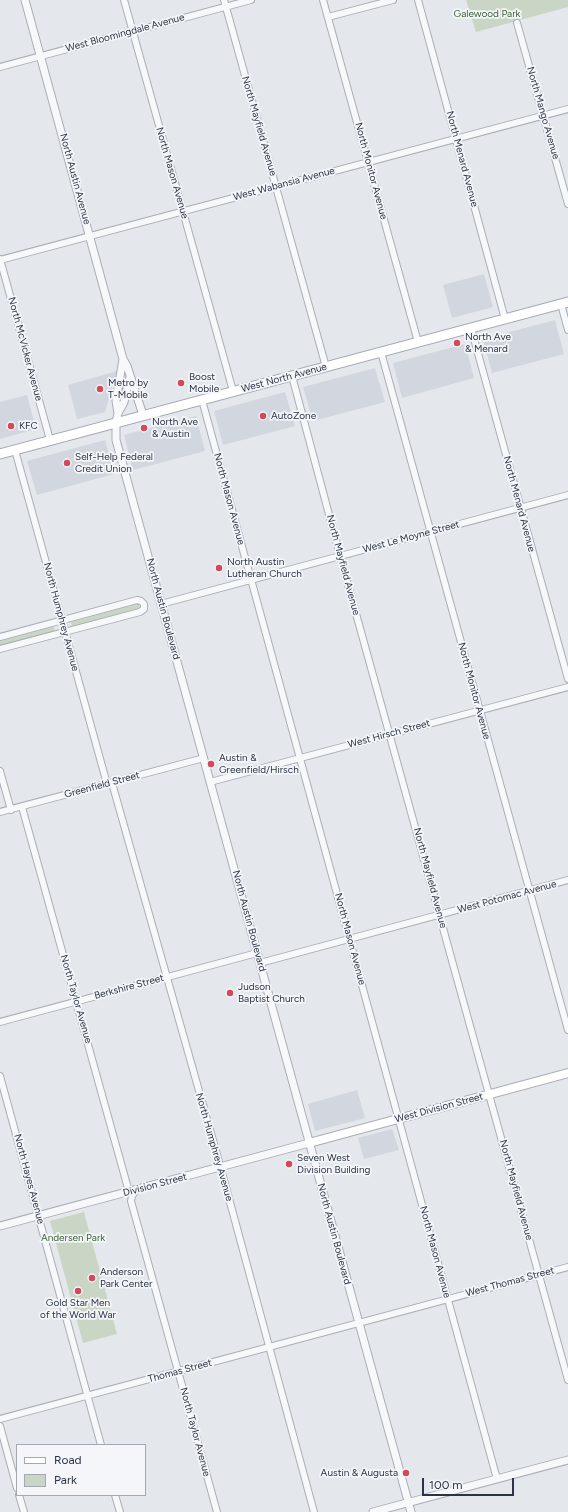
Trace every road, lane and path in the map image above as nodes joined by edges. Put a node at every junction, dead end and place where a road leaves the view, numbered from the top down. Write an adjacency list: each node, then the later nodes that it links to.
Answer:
1 (25, 0): 12 (street, North Austin Avenue)
2 (124, 0): 11 (street, North Mason Avenue)
3 (224, 0): 8 (street, North Mayfield Avenue)
4 (251, 0): 8 (street, West Bloomingdale Avenue)
5 (324, 0): 9 (street, North Monitor Avenue)
6 (393, 0): 9 (street)
7 (418, 0): 16 (street, North Menard Avenue)
8 (226, 7): 11 (street, West Bloomingdale Avenue); 18 (street, North Mayfield Avenue)
9 (328, 17): 17 (street, North Monitor Avenue)
10 (517, 23): 15 (street, North Mango Avenue)
11 (133, 31): 12 (street, West Bloomingdale Avenue); 20 (street, North Mason Avenue)
12 (40, 56): 13 (street, West Bloomingdale Avenue); 21 (street, North Austin Avenue)
13 (0, 67)
14 (568, 108): 15 (street, West Wabansia Avenue)
15 (543, 115): 16 (street, West Wabansia Avenue); 19 (street, North Mango Avenue)
16 (456, 138): 17 (street, West Wabansia Avenue); 24 (street, North Menard Avenue)
17 (368, 162): 18 (street, West Wabansia Avenue); 27 (street, North Monitor Avenue)
18 (276, 187): 20 (street, West Wabansia Avenue); 30 (street, North Mayfield Avenue)
19 (568, 204)
20 (183, 211): 21 (street, West Wabansia Avenue); 33 (street, North Mason Avenue)
21 (90, 236): 22 (street, West Wabansia Avenue); 29 (street, North Austin Avenue)
22 (0, 260): 37 (street, North McVicker Avenue)
23 (564, 303): 24 (main road, West North Avenue); 26 (street)
24 (505, 319): 25 (main road, West North Avenue)
25 (471, 328): 27 (main road, West North Avenue); 41 (street, North Menard Avenue)
26 (568, 330)
27 (418, 342): 28 (main road, West North Avenue)
28 (381, 352): 30 (main road, West North Avenue); 42 (street, North Monitor Avenue)
29 (124, 359): 31 (street, North Austin Avenue); 36 (street, North Austin Avenue)
30 (326, 367): 32 (main road, West North Avenue)
31 (130, 375): 35 (street, North Austin Avenue); 36 (street)
32 (292, 376): 33 (main road, West North Avenue); 43 (street, North Mayfield Avenue)
33 (233, 391): 34 (main road, West North Avenue)
34 (202, 400): 35 (main road, West North Avenue); 44 (street, North Mason Avenue)
35 (143, 416): 36 (main road, West North Avenue)
36 (117, 418): 37 (main road, West North Avenue); 45 (street, North Austin Boulevard)
37 (50, 440): 38 (main road, West North Avenue)
38 (14, 450): 39 (main road, West North Avenue); 46 (street, North Humphrey Avenue)
39 (0, 454)
40 (568, 495): 41 (street, West Le Moyne Street)
41 (521, 508): 42 (street, West Le Moyne Street); 50 (street, North Menard Avenue)
42 (430, 532): 43 (street, West Le Moyne Street); 52 (street, North Monitor Avenue)
43 (340, 556): 44 (street, West Le Moyne Street); 53 (street, North Mayfield Avenue)
44 (251, 580): 45 (street, West Le Moyne Street); 55 (street, North Mason Avenue)
45 (161, 604): 54 (street, North Austin Boulevard)
46 (62, 620): 47 (street, North Humphrey Avenue); 47 (street); 48 (street)
47 (65, 632): 49 (street); 58 (street, North Humphrey Avenue)
48 (0, 637)
49 (0, 650)
50 (568, 680)
51 (568, 687): 52 (street, West Hirsch Street)
52 (479, 710): 53 (street, West Hirsch Street); 63 (street, North Monitor Avenue)
53 (390, 734): 55 (street, West Hirsch Street); 64 (street, North Mayfield Avenue)
54 (204, 758): 57 (street, North Austin Boulevard); 58 (street, Greenfield Street)
55 (300, 758): 57 (street, West Hirsch Street); 65 (street, North Mason Avenue)
56 (0, 771): 60 (street)
57 (210, 782): 66 (street, North Austin Boulevard)
58 (109, 783): 59 (street, Greenfield Street); 68 (street, North Humphrey Avenue)
59 (22, 807): 60 (street, Greenfield Street); 69 (street, North Taylor Avenue)
60 (11, 810): 61 (street, Greenfield Street)
61 (0, 812)
62 (568, 880): 63 (street, West Potomac Avenue)
63 (529, 891): 64 (street, West Potomac Avenue); 71 (street, North Monitor Avenue)
64 (440, 915): 65 (street, West Potomac Avenue); 74 (street, North Mayfield Avenue)
65 (350, 939): 67 (street, West Potomac Avenue); 75 (street, North Mason Avenue)
66 (257, 953): 67 (street, North Austin Boulevard); 68 (street, Berkshire Street)
67 (260, 963): 76 (street, North Austin Boulevard)
68 (166, 977): 69 (street, Berkshire Street); 77 (street, North Humphrey Avenue)
69 (76, 1001): 70 (street, Berkshire Street); 78 (street, North Taylor Avenue)
70 (0, 1022)
71 (568, 1030)
72 (568, 1073): 74 (main road, West Division Street)
73 (0, 1076): 79 (street, North Hayes Avenue)
74 (489, 1094): 75 (main road, West Division Street); 82 (street, North Mayfield Avenue)
75 (399, 1119): 76 (main road, West Division Street); 83 (street, North Mason Avenue)
76 (310, 1143): 77 (street, Division Street); 84 (street, North Austin Boulevard)
77 (220, 1167): 78 (street, Division Street); 85 (street, North Humphrey Avenue)
78 (132, 1191): 79 (street, Division Street); 86 (street, North Taylor Avenue)
79 (39, 1216): 80 (street, Division Street); 88 (street, North Hayes Avenue)
80 (0, 1226)
81 (568, 1266): 82 (street, West Thomas Street)
82 (539, 1274): 83 (street, West Thomas Street); 87 (street, North Mayfield Avenue)
83 (448, 1299): 84 (street, West Thomas Street); 94 (street, North Mason Avenue)
84 (359, 1323): 85 (street, Thomas Street); 98 (street, North Austin Boulevard)
85 (269, 1347): 86 (street, Thomas Street); 102 (street, North Humphrey Avenue)
86 (179, 1372): 88 (street, Thomas Street); 101 (street, North Taylor Avenue)
87 (568, 1380)
88 (88, 1396): 89 (street, Thomas Street); 92 (street, North Hayes Avenue)
89 (0, 1420)
90 (0, 1426): 91 (street)
91 (1, 1434): 95 (street)
92 (102, 1444)
93 (568, 1460): 94 (street)
94 (498, 1479): 98 (street)
95 (16, 1485)
96 (19, 1496): 99 (street)
97 (115, 1496): 100 (street)
98 (408, 1502): 103 (street); 104 (street, North Austin Boulevard)
99 (24, 1512)
100 (120, 1512)
101 (217, 1512)
102 (314, 1512)
103 (373, 1512)
104 (411, 1512)

